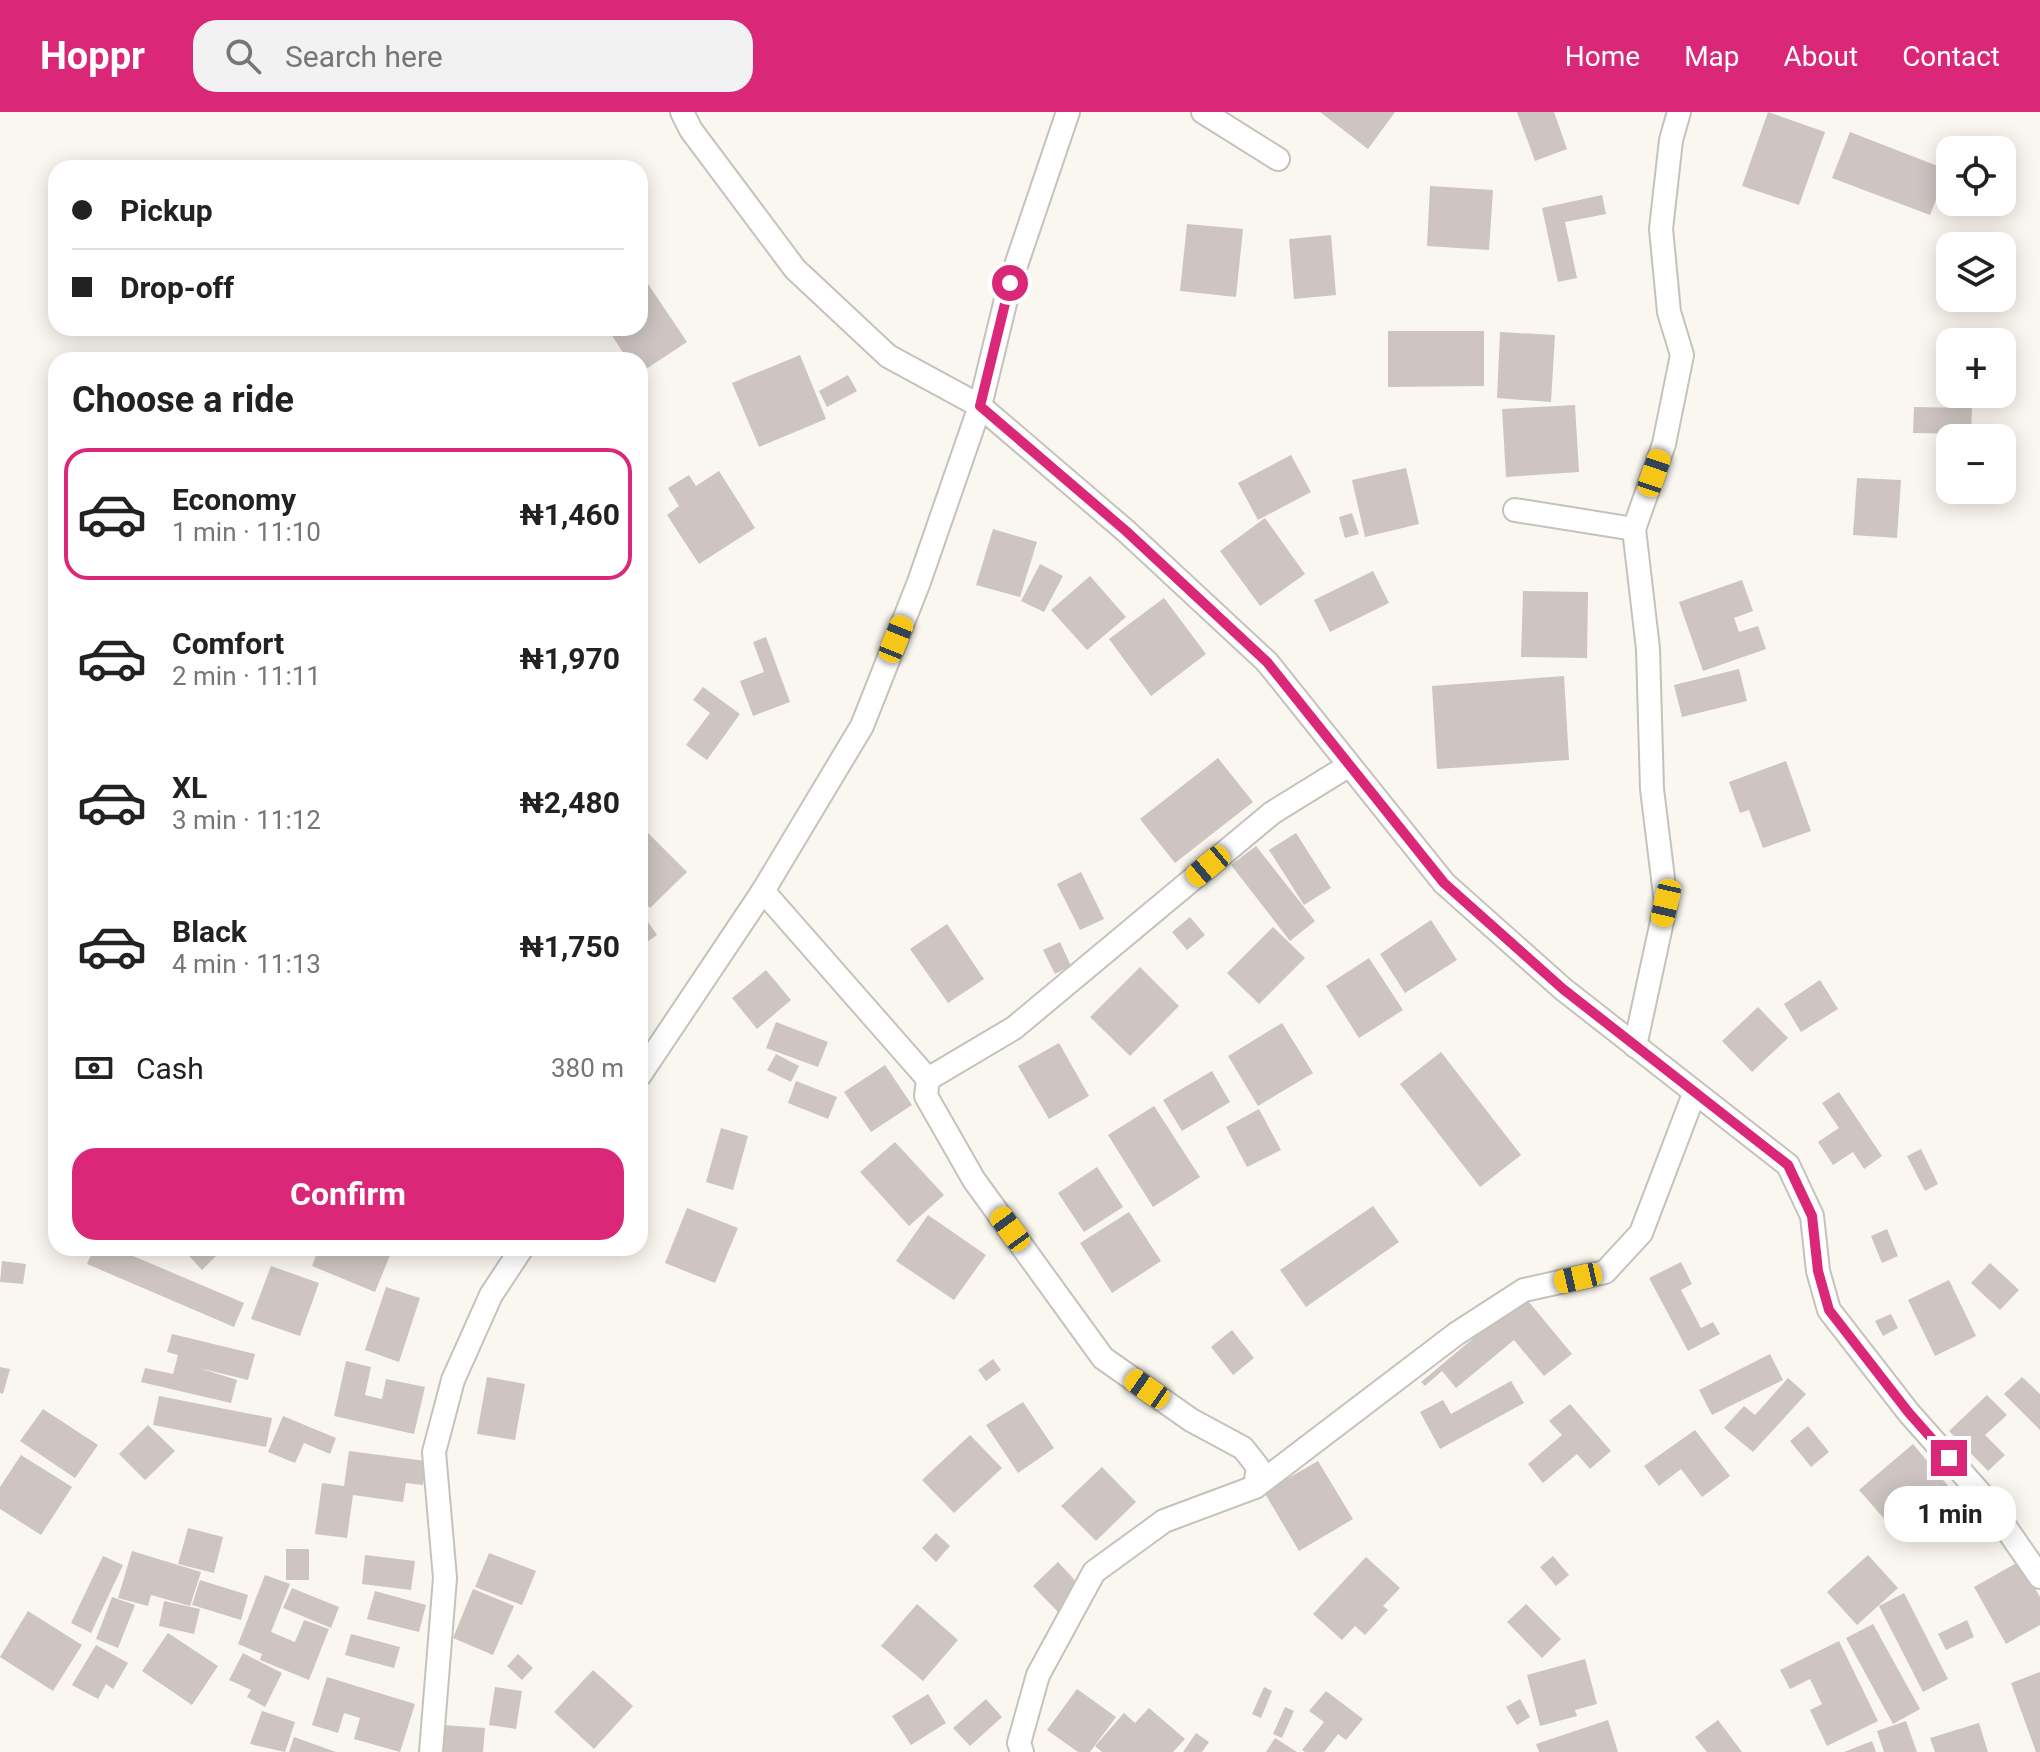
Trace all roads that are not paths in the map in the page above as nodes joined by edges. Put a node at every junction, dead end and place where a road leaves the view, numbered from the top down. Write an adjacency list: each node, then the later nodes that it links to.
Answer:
1 (682, 112): 6 (street)
2 (1068, 112): 6 (street)
3 (1203, 112): 5 (street)
4 (1679, 112): 8 (street)
5 (1278, 159)
6 (980, 406): 9 (street); 10 (street)
7 (1515, 510): 8 (street)
8 (1634, 529): 11 (street)
9 (1348, 766): 11 (street); 13 (street)
10 (763, 891): 12 (street); 13 (street)
11 (1635, 1046): 14 (street)
12 (648, 1063)
13 (928, 1079): 16 (street)
14 (1694, 1094): 16 (street); 17 (street)
15 (517, 1256): 18 (street)
16 (1255, 1487): 19 (street)
17 (2040, 1577)
18 (431, 1752)
19 (1022, 1752)

